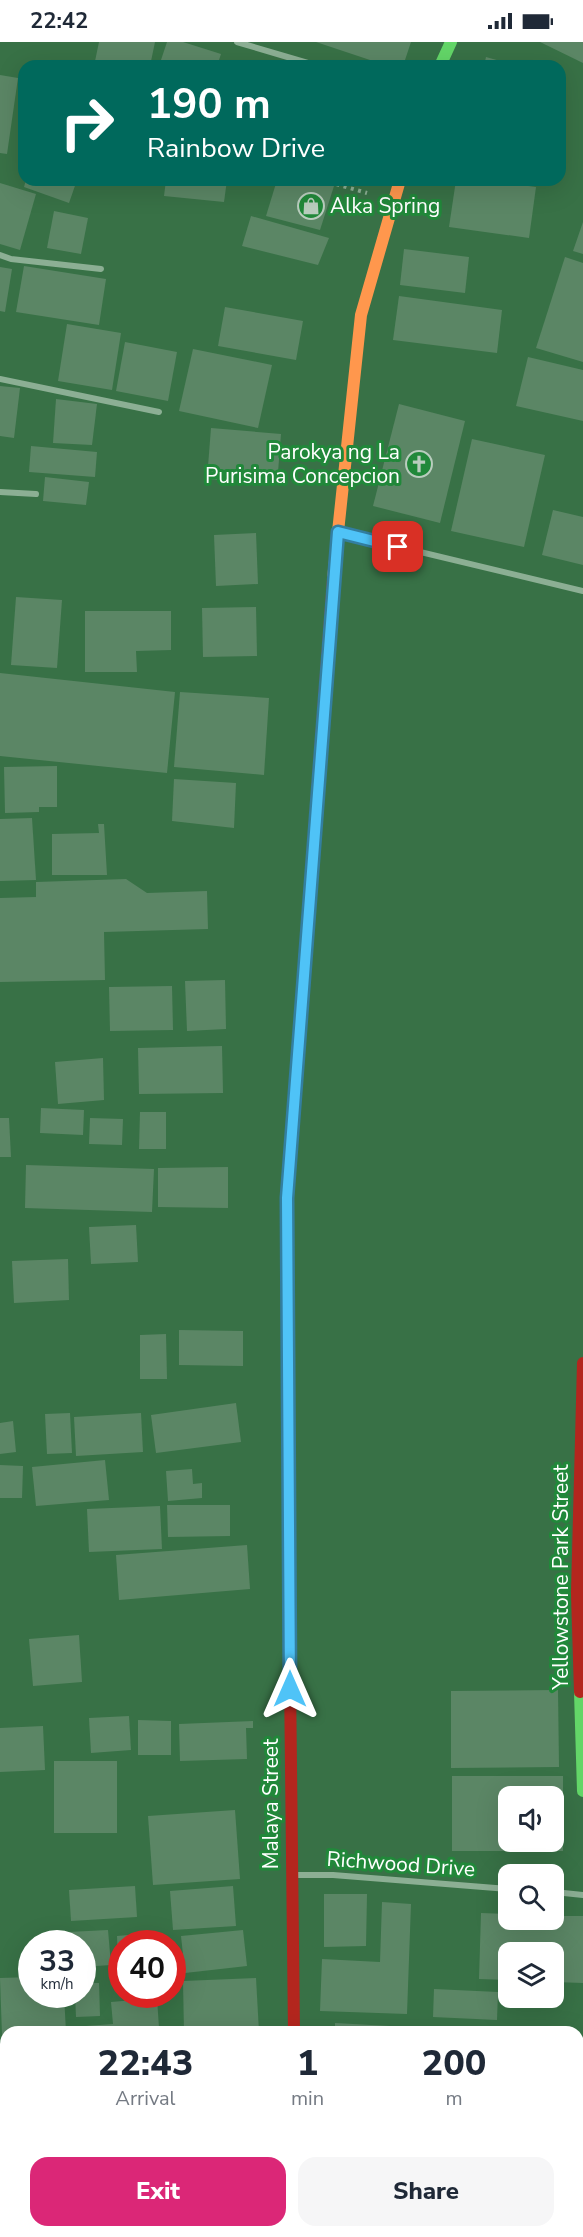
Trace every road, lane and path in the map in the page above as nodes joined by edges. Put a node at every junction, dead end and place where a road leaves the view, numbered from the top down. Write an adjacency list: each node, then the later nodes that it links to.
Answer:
1 (237, 42): 3 (street)
2 (452, 42): 4 (street)
3 (298, 60)
4 (443, 60)
5 (343, 186): 7 (path)
6 (398, 186): 7 (street, Malaya Street)
7 (394, 201): 14 (street, Malaya Street)
8 (0, 255): 9 (street)
9 (101, 269)
10 (0, 379): 11 (street)
11 (159, 412)
12 (0, 492): 13 (street)
13 (36, 494)
14 (338, 532): 15 (street); 19 (street, Malaya Street)
15 (583, 591)
16 (583, 1363): 17 (street, Yellowstone Park Street)
17 (580, 1593): 18 (street, Yellowstone Park Street)
18 (583, 1791)
19 (291, 1875): 20 (street, Richwood Drive); 23 (street, Malaya Street)
20 (498, 1888)
21 (564, 1893): 22 (street)
22 (583, 1895)
23 (294, 2026)

